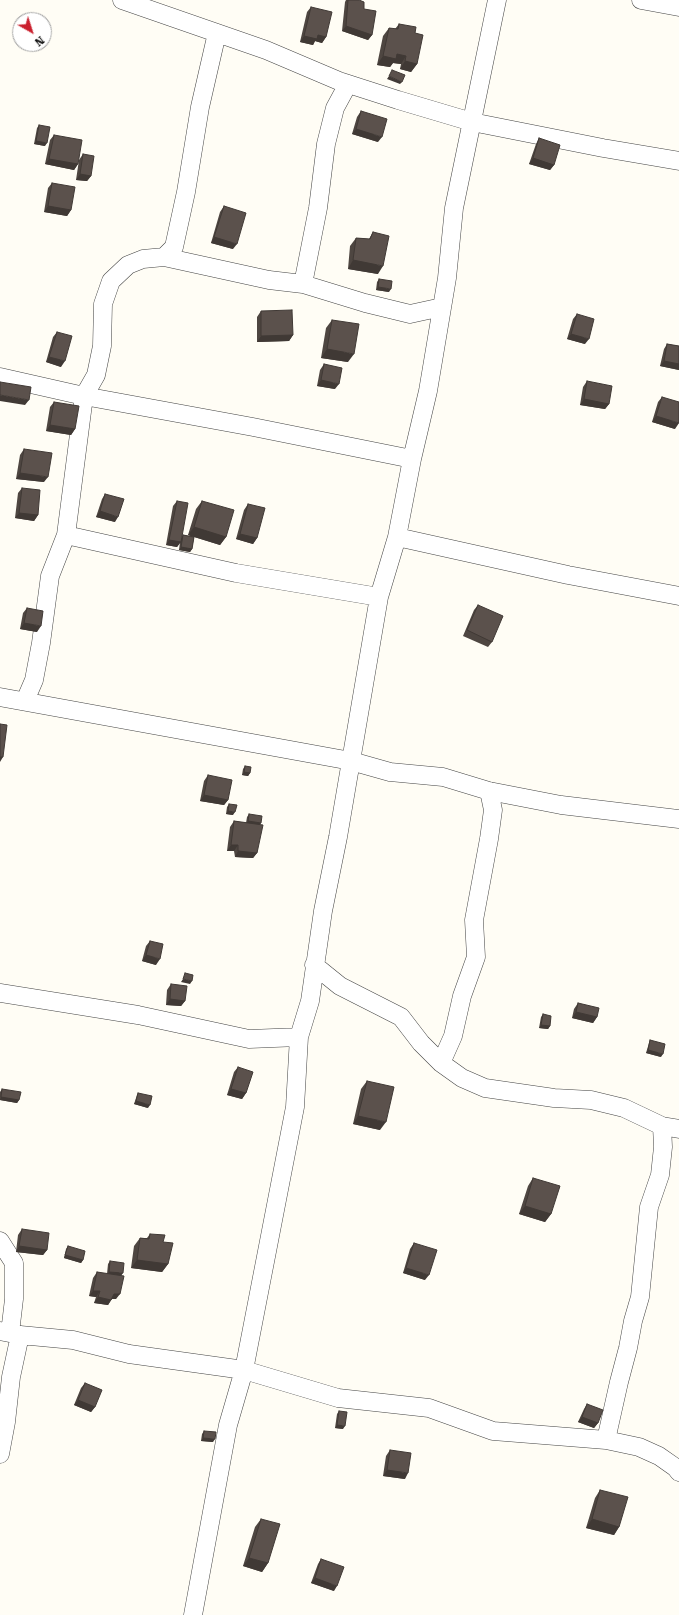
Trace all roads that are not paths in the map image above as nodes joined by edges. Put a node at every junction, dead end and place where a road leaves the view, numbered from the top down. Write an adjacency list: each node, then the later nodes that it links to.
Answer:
1 (122, 0): 5 (street)
2 (497, 0): 7 (street)
3 (641, 0): 4 (street)
4 (679, 7)
5 (217, 33): 6 (street); 9 (street)
6 (348, 84): 7 (street); 10 (street)
7 (472, 122): 8 (street); 11 (street)
8 (679, 161)
9 (164, 257): 10 (street); 13 (street)
10 (303, 284): 11 (street)
11 (442, 307): 14 (street)
12 (0, 377): 13 (street)
13 (84, 396): 14 (street); 15 (street)
14 (412, 459): 16 (street)
15 (66, 535): 18 (street); 20 (street)
16 (397, 537): 17 (street); 18 (street)
17 (679, 596)
18 (379, 597): 21 (street)
19 (0, 697): 20 (street)
20 (25, 702): 21 (street)
21 (351, 761): 22 (street); 24 (street)
22 (489, 791): 23 (street); 27 (street)
23 (679, 819)
24 (314, 965): 26 (street); 27 (street)
25 (0, 993): 26 (street)
26 (299, 1037): 31 (street)
27 (442, 1063): 28 (street)
28 (670, 1127): 32 (street)
29 (0, 1241): 30 (street)
30 (10, 1333): 31 (street); 33 (street)
31 (244, 1370): 32 (street); 35 (street)
32 (606, 1440): 34 (street)
33 (0, 1454)
34 (679, 1472)
35 (193, 1615)

